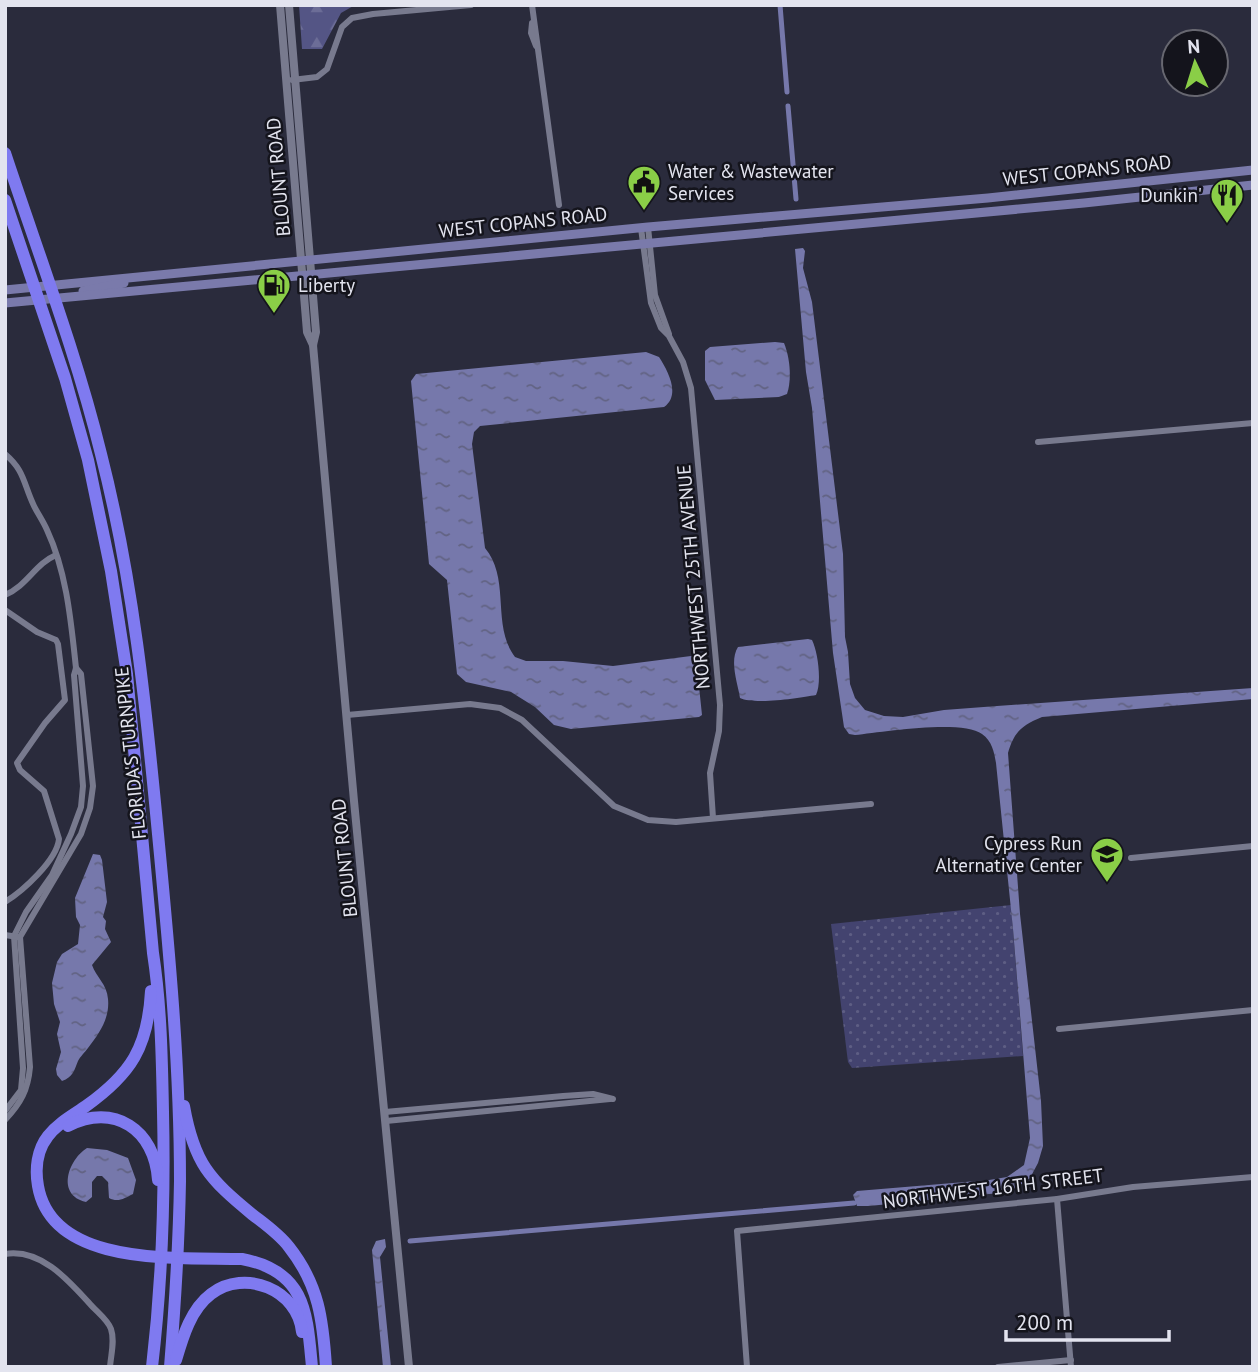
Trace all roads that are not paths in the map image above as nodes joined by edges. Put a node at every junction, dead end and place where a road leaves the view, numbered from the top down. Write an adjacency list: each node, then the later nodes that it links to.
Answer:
1 (280, 5): 5 (street, BLOUNT ROAD)
2 (289, 5): 5 (street, BLOUNT ROAD)
3 (471, 5): 5 (street)
4 (532, 5): 10 (street)
5 (291, 80): 13 (street, BLOUNT ROAD)
6 (5, 153): 42 (highway, FLORIDA'S TURNPIKE)
7 (1253, 170): 11 (main road, WEST COPANS ROAD)
8 (1253, 185): 12 (main road, WEST COPANS ROAD)
9 (5, 200): 39 (highway, FLORIDA'S TURNPIKE)
10 (559, 205)
11 (645, 228): 12 (street, NORTHWEST 25TH AVENUE); 13 (main road, WEST COPANS ROAD)
12 (646, 243): 15 (main road, WEST COPANS ROAD); 30 (street, NORTHWEST 25TH AVENUE)
13 (306, 262): 14 (main road, WEST COPANS ROAD); 15 (street, BLOUNT ROAD)
14 (190, 273): 16 (main road, WEST COPANS ROAD); 18 (main road)
15 (307, 275): 18 (main road, WEST COPANS ROAD); 28 (street, BLOUNT ROAD)
16 (127, 279): 17 (main road, WEST COPANS ROAD); 19 (main road)
17 (5, 290)
18 (140, 292): 19 (main road, WEST COPANS ROAD)
19 (5, 303)
20 (1253, 423): 21 (street)
21 (1038, 442)
22 (5, 454): 23 (street)
23 (56, 555): 24 (street); 26 (street)
24 (5, 594)
25 (5, 610): 27 (street)
26 (76, 668): 27 (street); 34 (street)
27 (62, 671): 33 (street)
28 (347, 715): 30 (street); 44 (street, BLOUNT ROAD)
29 (871, 804): 30 (street)
30 (713, 818)
31 (1253, 846): 32 (street)
32 (1131, 858)
33 (43, 868): 34 (street); 35 (street)
34 (54, 876): 37 (street)
35 (5, 902)
36 (5, 935): 37 (street)
37 (17, 940): 38 (street); 43 (street); 45 (street)
38 (5, 942)
39 (153, 953): 49 (highway, FLORIDA'S TURNPIKE); 50 (highway)
40 (1253, 1010): 41 (street)
41 (1059, 1029)
42 (176, 1061): 56 (highway, FLORIDA'S TURNPIKE); 60 (highway)
43 (5, 1111)
44 (384, 1112): 46 (street, BLOUNT ROAD); 46 (street)
45 (5, 1120)
46 (386, 1122): 61 (street, BLOUNT ROAD)
47 (1253, 1177): 48 (street, NORTHWEST 16TH STREET)
48 (1057, 1199): 53 (street); 62 (street, NORTHWEST 16TH STREET)
49 (162, 1219): 50 (highway); 55 (highway, FLORIDA'S TURNPIKE)
50 (150, 1252): 52 (highway)
51 (5, 1254): 54 (street)
52 (191, 1254): 58 (highway); 59 (highway)
53 (1071, 1363): 63 (street)
54 (110, 1367)
55 (152, 1367)
56 (172, 1367): 57 (highway)
57 (306, 1367)
58 (312, 1367)
59 (319, 1367)
60 (326, 1367)
61 (409, 1367)
62 (747, 1367)
63 (998, 1367)

